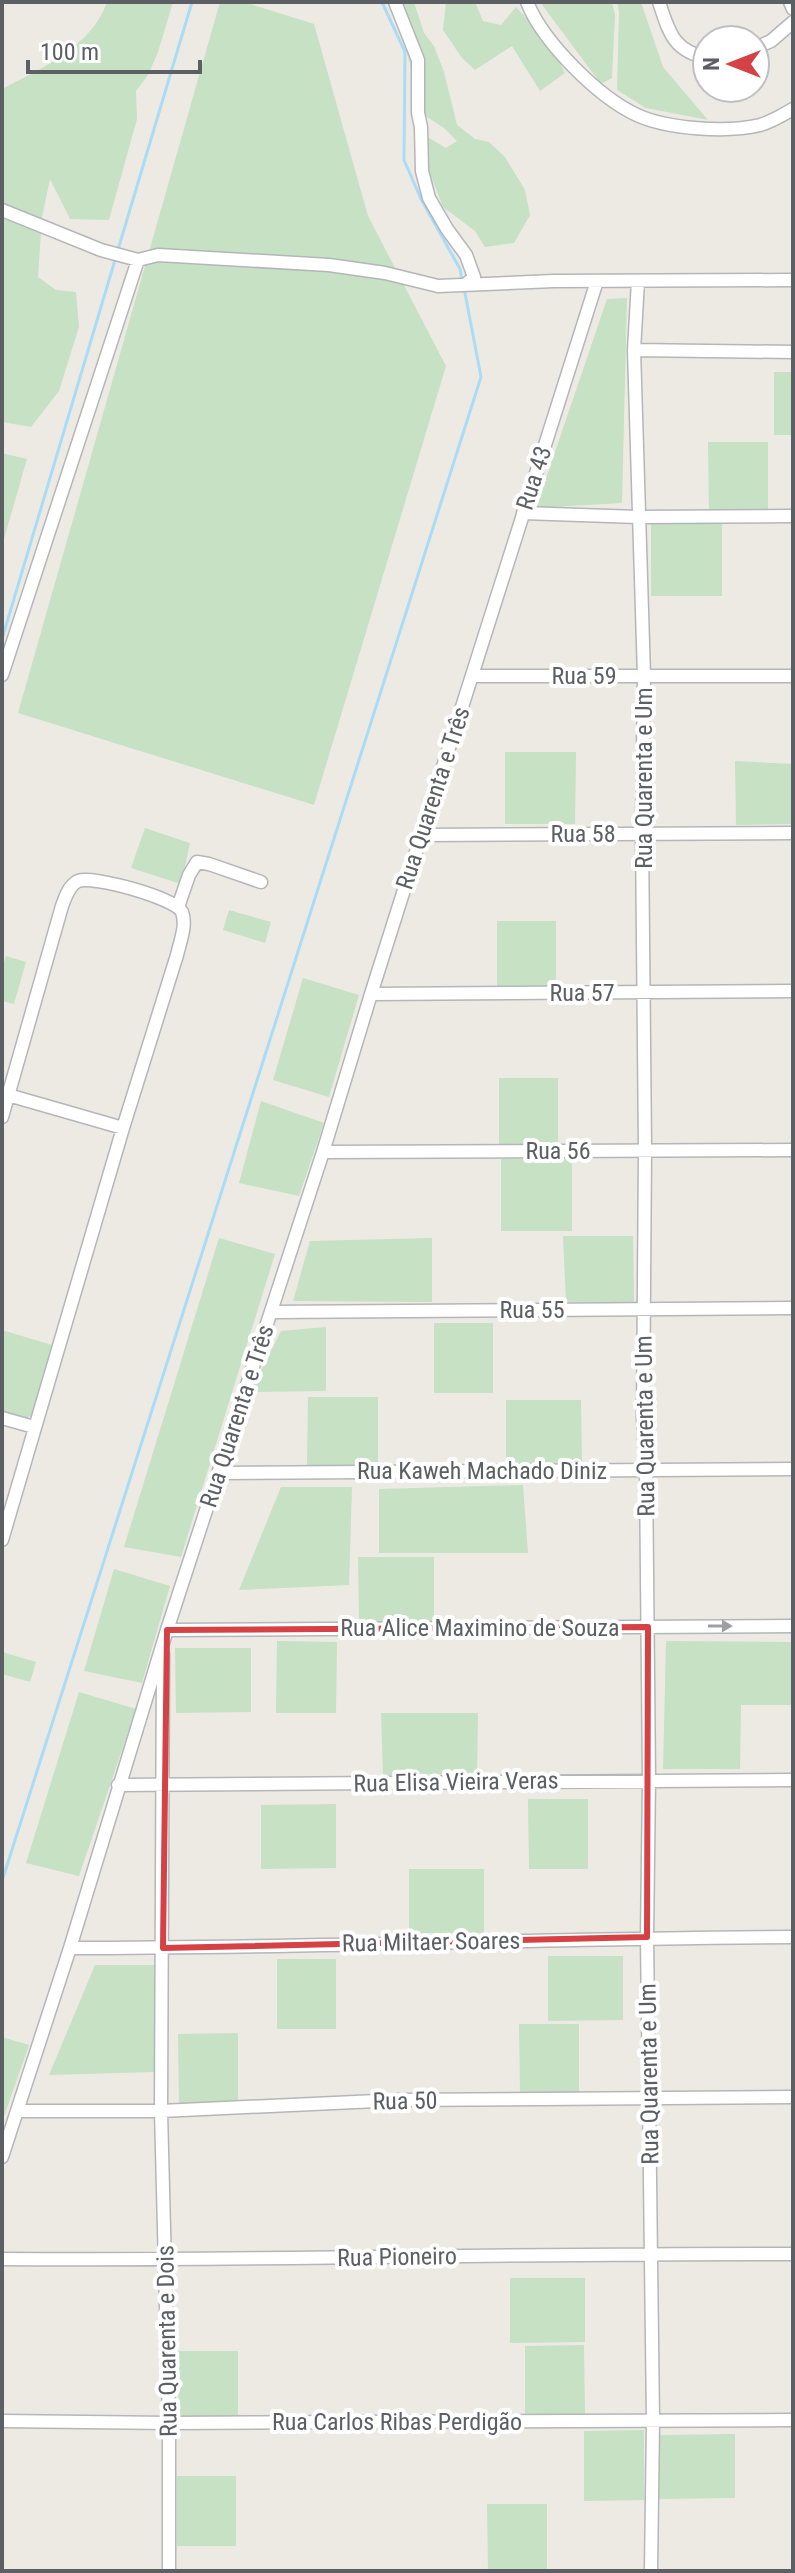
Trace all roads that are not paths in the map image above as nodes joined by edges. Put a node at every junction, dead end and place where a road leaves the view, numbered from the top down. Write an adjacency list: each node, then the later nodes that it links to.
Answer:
1 (395, 2): 15 (street)
2 (527, 2): 9 (street)
3 (659, 2): 8 (street)
4 (790, 2): 5 (street)
5 (793, 9)
6 (793, 22): 7 (street)
7 (771, 41)
8 (691, 54)
9 (793, 109)
10 (2, 210): 11 (street)
11 (138, 260): 15 (street); 21 (street)
12 (793, 280): 14 (street)
13 (597, 281): 14 (street); 15 (street); 18 (street, Rua 43)
14 (638, 281): 16 (street, Rua Quarenta e Um)
15 (460, 285)
16 (634, 350): 17 (street); 20 (street, Rua Quarenta e Um)
17 (793, 352)
18 (523, 513): 20 (street); 22 (street, Rua 43)
19 (793, 516): 20 (street)
20 (638, 517): 23 (street, Rua Quarenta e Um)
21 (2, 675)
22 (472, 676): 23 (street, Rua 59); 27 (street, Rua Quarenta e Três)
23 (644, 676): 24 (street, Rua 59); 25 (street, Rua Quarenta e Um)
24 (793, 676)
25 (642, 833): 26 (street, Rua 58); 27 (street, Rua 58); 31 (street, Rua Quarenta e Um)
26 (793, 833)
27 (421, 835): 32 (street, Rua Quarenta e Três)
28 (261, 882): 29 (street)
29 (178, 907): 33 (street); 35 (street)
30 (793, 991): 31 (street, Rua 57)
31 (645, 992): 32 (street, Rua 57); 36 (street, Rua Quarenta e Um)
32 (371, 994): 38 (street, Rua Quarenta e Três)
33 (8, 1095): 34 (street); 35 (street)
34 (2, 1117)
35 (123, 1128): 43 (street)
36 (645, 1150): 37 (street, Rua 56); 38 (street, Rua 56); 40 (street, Rua Quarenta e Um)
37 (793, 1150)
38 (323, 1152): 41 (street, Rua Quarenta e Três)
39 (793, 1308): 40 (street, Rua 55)
40 (644, 1309): 41 (street, Rua 55); 45 (street, Rua Quarenta e Um)
41 (271, 1312): 46 (street, Rua Quarenta e Três)
42 (2, 1418): 43 (street)
43 (34, 1427): 47 (street)
44 (793, 1469): 45 (street, Rua Kaweh Machado Diniz)
45 (646, 1470): 46 (street, Rua Kaweh Machado Diniz); 49 (street, Rua Quarenta e Um)
46 (219, 1473): 50 (street, Rua Quarenta e Três)
47 (2, 1540)
48 (793, 1626): 49 (street, Rua Alice Maximino de Souza, one-way to 48)
49 (648, 1627): 50 (street, Rua Alice Maximino de Souza); 51 (street, Rua Quarenta e Um)
50 (165, 1636): 53 (street, Rua Quarenta e Três); 54 (street)
51 (649, 1780): 52 (street, Rua Elisa Vieira Veras); 54 (street, Rua Elisa Vieira Veras); 55 (street, Rua Quarenta e Um)
52 (793, 1780)
53 (118, 1785): 54 (street, Rua Elisa Vieira Veras); 57 (street, Rua Quarenta e Três)
54 (163, 1785): 58 (street)
55 (647, 1937): 56 (street, Rua Miltaer Soares); 58 (street, Rua Miltaer Soares); 60 (street, Rua Quarenta e Um)
56 (793, 1937)
57 (70, 1948): 58 (street, Rua Miltaer Soares); 61 (street, Rua Quarenta e Três)
58 (163, 1948): 62 (street, Rua Quarenta e Dois)
59 (793, 2097): 60 (street, Rua 50)
60 (649, 2099): 62 (street, Rua 50); 64 (street, Rua Quarenta e Um)
61 (18, 2111): 62 (street, Rua 50); 63 (street, Rua Quarenta e Três)
62 (161, 2111): 67 (street, Rua Quarenta e Dois)
63 (2, 2157)
64 (651, 2254): 65 (street, Rua Pioneiro); 67 (street, Rua Pioneiro); 70 (street, Rua Quarenta e Um)
65 (793, 2254)
66 (2, 2259): 67 (street, Rua Pioneiro)
67 (165, 2260): 71 (street, Rua Quarenta e Dois)
68 (793, 2420): 70 (street, Rua Carlos Ribas Perdigão)
69 (2, 2421): 71 (street, Rua Carlos Ribas Perdigão)
70 (653, 2421): 71 (street, Rua Carlos Ribas Perdigão); 73 (street, Rua Quarenta e Um)
71 (169, 2423): 72 (street, Rua Quarenta e Dois)
72 (169, 2571)
73 (651, 2571)

